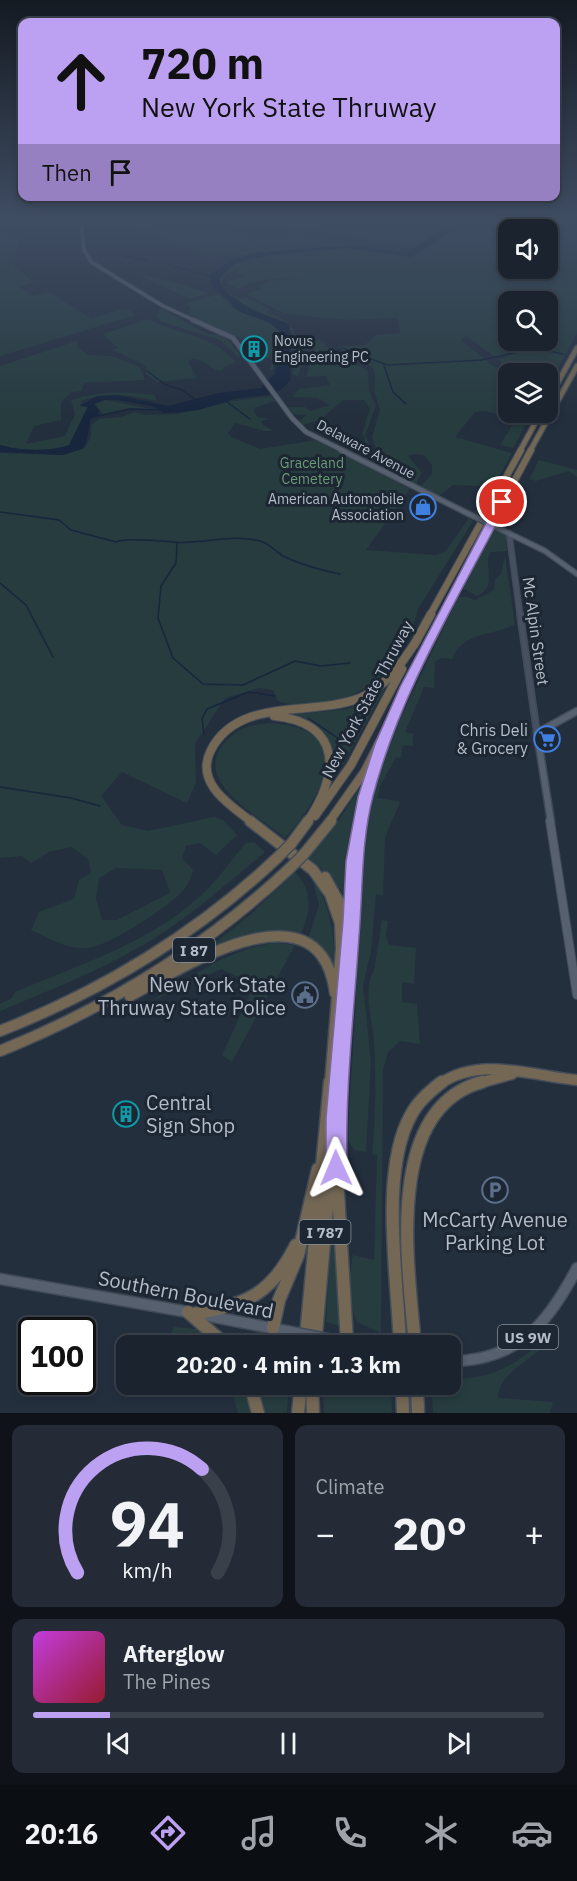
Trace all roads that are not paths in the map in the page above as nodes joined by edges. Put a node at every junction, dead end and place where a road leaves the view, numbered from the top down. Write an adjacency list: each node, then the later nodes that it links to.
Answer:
1 (127, 284): 6 (main road, Delaware Avenue, bridge)
2 (577, 348): 4 (highway)
3 (577, 366): 9 (highway, New York State Thruway / I 87)
4 (558, 382)
5 (535, 423): 8 (highway, New York State Thruway / I 87)
6 (509, 533): 7 (main road, Delaware Avenue); 11 (street, Mc Alpin Street)
7 (577, 574)
8 (417, 640): 12 (highway, New York State Thruway / I 87); 16 (highway)
9 (406, 687): 13 (highway); 15 (highway, New York State Thruway / I 87, bridge)
10 (577, 711): 11 (main road)
11 (537, 733): 14 (main road)
12 (291, 844): 13 (highway); 17 (highway, New York State Thruway / I 87, bridge)
13 (348, 954): 21 (highway, I 787)
14 (577, 994)
15 (86, 1014): 16 (highway); 18 (highway, New York State Thruway / I 87)
16 (336, 1024): 22 (highway, I 787)
17 (0, 1031)
18 (0, 1051)
19 (520, 1073): 20 (highway); 33 (highway); 34 (highway)
20 (577, 1080)
21 (336, 1118): 31 (highway, I 787); 32 (highway)
22 (326, 1132): 23 (highway); 29 (highway, I 787)
23 (302, 1232): 26 (highway); 27 (highway)
24 (577, 1268): 35 (main road, US 9W)
25 (0, 1279): 26 (main road, Southern Boulevard)
26 (191, 1313): 27 (main road, Southern Boulevard); 28 (highway)
27 (280, 1330): 30 (main road, Southern Boulevard, bridge)
28 (215, 1335)
29 (306, 1335)
30 (308, 1335)
31 (316, 1335)
32 (342, 1335)
33 (400, 1335)
34 (414, 1335)
35 (461, 1361)
36 (253, 1395): 41 (highway)
37 (300, 1395): 42 (highway)
38 (312, 1395): 43 (highway)
39 (402, 1395): 44 (highway)
40 (417, 1395): 45 (highway)
41 (258, 1413)
42 (298, 1413)
43 (313, 1413)
44 (403, 1413)
45 (418, 1413)

